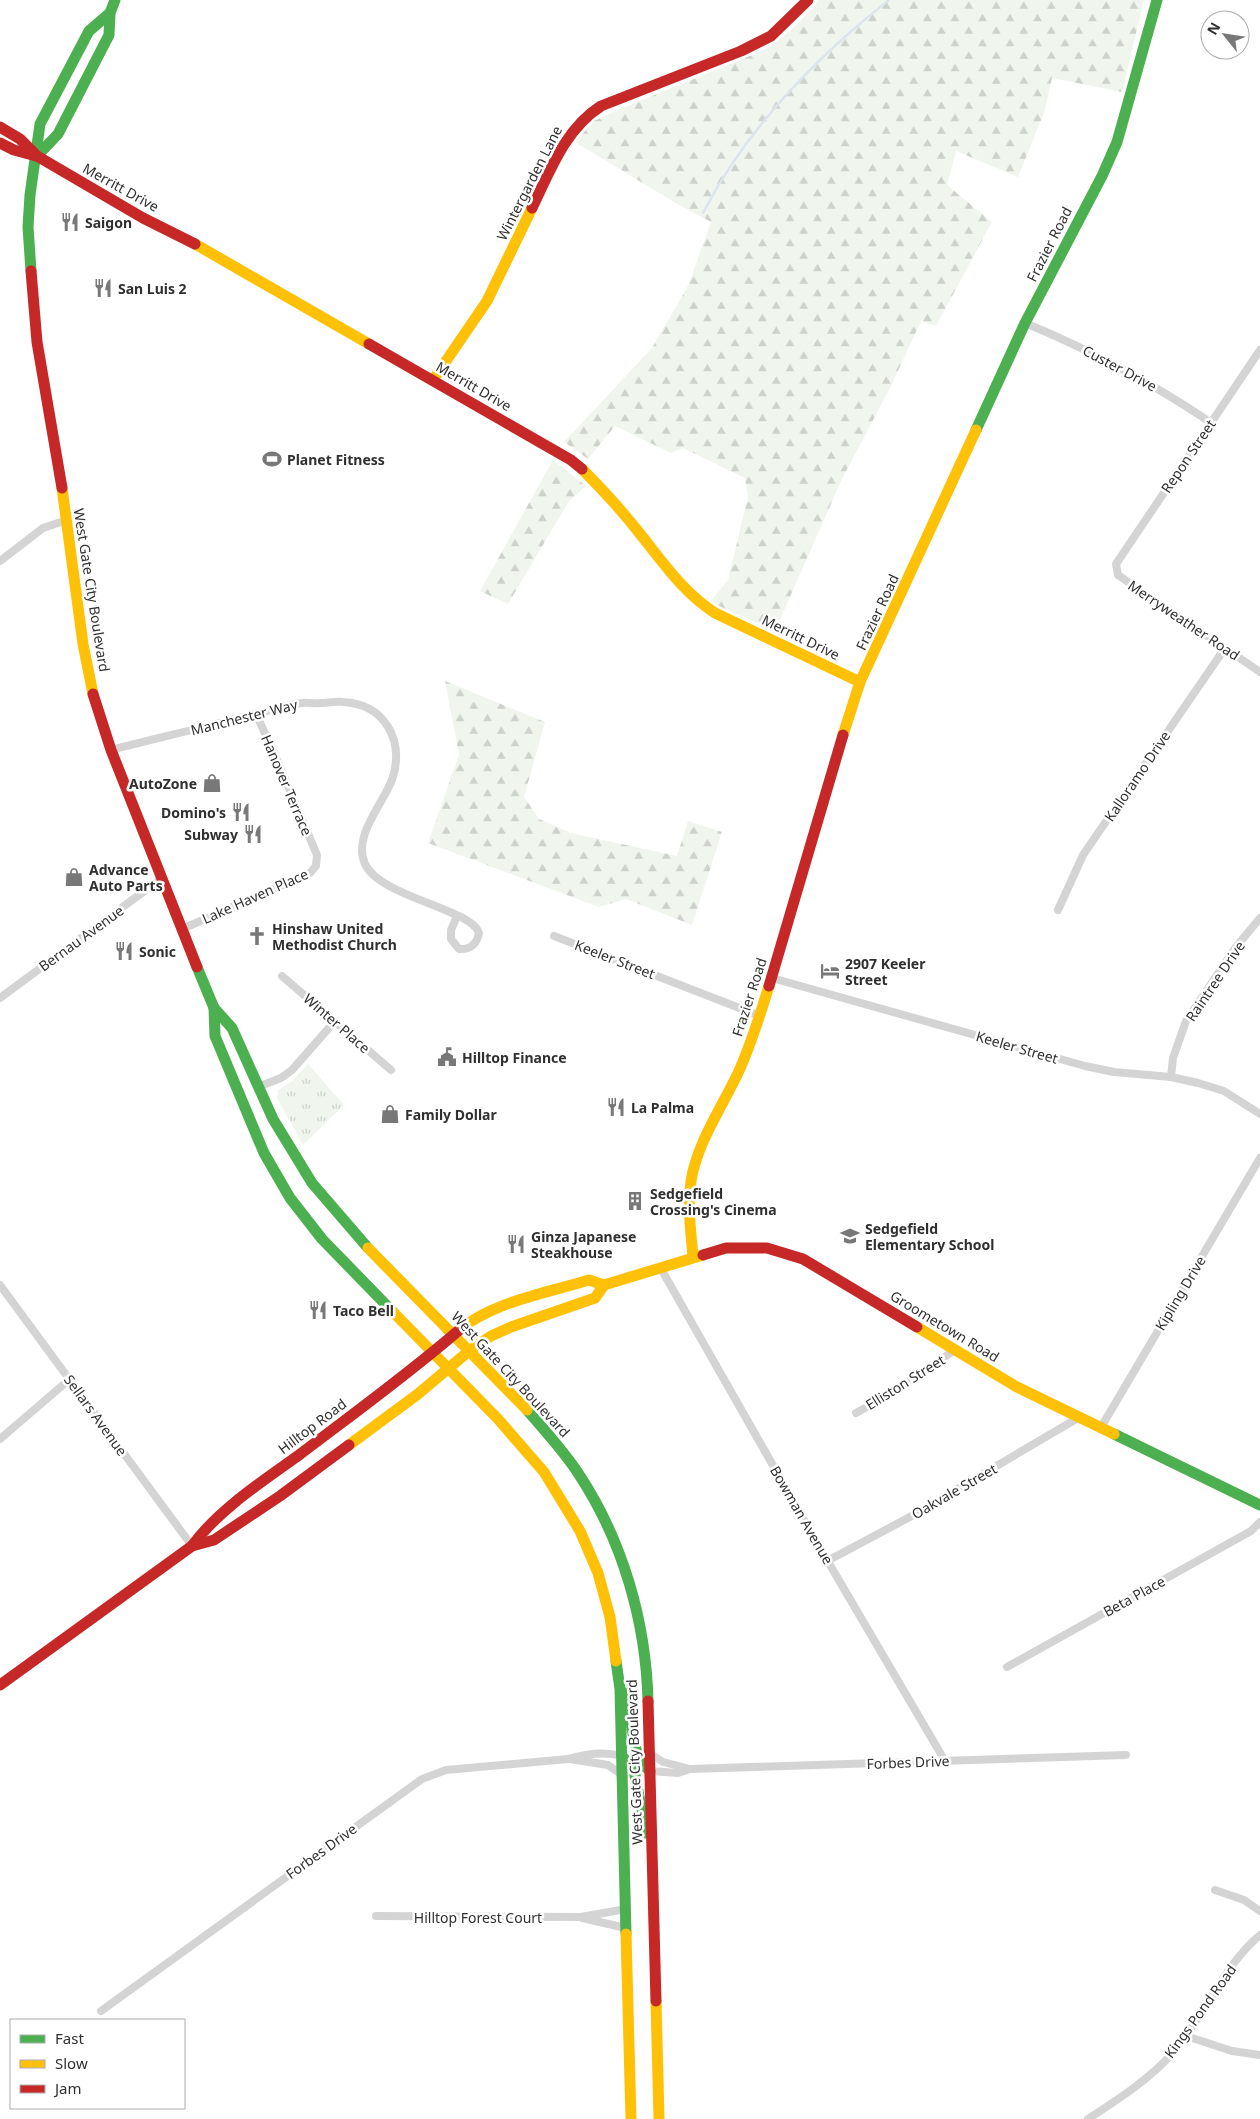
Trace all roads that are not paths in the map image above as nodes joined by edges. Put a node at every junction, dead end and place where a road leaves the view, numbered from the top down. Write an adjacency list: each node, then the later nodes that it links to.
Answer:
1 (115, 0): 4 (main road, West Gate City Boulevard)
2 (808, 0): 10 (main road, Wintergarden Lane)
3 (1157, 0): 8 (main road, Frazier Road)
4 (110, 13): 7 (main road, West Gate City Boulevard); 7 (main road, West Gate City Boulevard)
5 (0, 127): 7 (main road, Merritt Drive)
6 (0, 143): 7 (main road, Merritt Drive)
7 (37, 156): 10 (main road, Merritt Drive); 12 (main road, West Gate City Boulevard)
8 (1025, 323): 11 (street, Custer Drive); 17 (main road, Frazier Road)
9 (1260, 350): 11 (street, Repon Street)
10 (433, 380): 17 (main road, Merritt Drive)
11 (1210, 422): 14 (street, Repon Street)
12 (66, 520): 13 (street); 19 (main road, West Gate City Boulevard)
13 (0, 561)
14 (1116, 564): 15 (street, Merryweather Road)
15 (1225, 648): 16 (street, Merryweather Road); 22 (street, Kalloramo Drive)
16 (1260, 672)
17 (860, 682): 28 (main road, Frazier Road)
18 (256, 714): 19 (street, Manchester Way); 20 (street, Hanover Terrace); 23 (street, Manchester Way)
19 (111, 750): 21 (main road, West Gate City Boulevard)
20 (317, 855): 25 (street, Lake Haven Place)
21 (162, 878): 25 (main road, West Gate City Boulevard); 29 (street, Bernau Avenue)
22 (1058, 910)
23 (456, 916): 23 (street)
24 (1260, 918): 34 (street, Raintree Drive)
25 (182, 929): 30 (main road, West Gate City Boulevard)
26 (554, 936): 31 (street, Keeler Street)
27 (282, 976): 32 (street, Winter Place)
28 (772, 978): 31 (main road, Frazier Road); 34 (street, Keeler Street)
29 (0, 998)
30 (214, 1008): 35 (main road, West Gate City Boulevard); 45 (main road, West Gate City Boulevard)
31 (760, 1016): 38 (main road, Frazier Road)
32 (335, 1021): 33 (street, Winter Place); 35 (street)
33 (391, 1070)
34 (1171, 1077): 36 (street, Keeler Street)
35 (258, 1086): 42 (main road, West Gate City Boulevard)
36 (1260, 1114)
37 (1260, 1158): 50 (street, Kipling Drive)
38 (693, 1257): 39 (main road, Groometown Road); 43 (main road, Groometown Road)
39 (660, 1267): 41 (main road, Groometown Road); 55 (street, Bowman Avenue)
40 (0, 1285): 47 (street, Sellars Avenue)
41 (604, 1285): 42 (main road, Groometown Road); 44 (main road, Groometown Road)
42 (453, 1334): 44 (main road, West Gate City Boulevard); 45 (main road, Hilltop Road)
43 (955, 1350): 48 (street, Elliston Street); 49 (main road, Groometown Road)
44 (470, 1351): 46 (main road, Groometown Road); 59 (main road, West Gate City Boulevard)
45 (432, 1352): 46 (main road, West Gate City Boulevard); 54 (main road, Hilltop Road)
46 (448, 1368): 54 (main road, Hilltop Road); 56 (main road, West Gate City Boulevard)
47 (70, 1379): 51 (street); 54 (street, Sellars Avenue)
48 (856, 1413)
49 (1078, 1418): 50 (main road, Groometown Road); 55 (street, Oakvale Street)
50 (1100, 1428): 52 (main road, Groometown Road)
51 (0, 1439)
52 (1260, 1505)
53 (1260, 1522): 57 (street, Beta Place)
54 (192, 1546): 58 (main road, Hilltop Road)
55 (829, 1560): 63 (street, Bowman Avenue)
56 (618, 1664): 61 (main road, West Gate City Boulevard); 65 (main road)
57 (1007, 1668)
58 (0, 1685)
59 (649, 1753): 64 (street, Forbes Drive); 65 (main road, West Gate City Boulevard)
60 (1126, 1755): 63 (street, Forbes Drive)
61 (622, 1756): 62 (street, Forbes Drive); 66 (main road, West Gate City Boulevard); 67 (main road)
62 (568, 1759): 66 (street, Forbes Drive); 75 (street, Forbes Drive)
63 (945, 1761): 64 (street, Forbes Drive)
64 (690, 1769): 65 (street, Forbes Drive)
65 (650, 1771): 67 (main road, West Gate City Boulevard)
66 (622, 1776): 69 (main road, West Gate City Boulevard)
67 (652, 1863): 80 (main road, West Gate City Boulevard)
68 (1215, 1890): 70 (street)
69 (626, 1909): 72 (street, Hilltop Forest Court); 73 (main road, West Gate City Boulevard)
70 (1260, 1911)
71 (376, 1916): 72 (street, Hilltop Forest Court)
72 (580, 1917): 73 (street, Hilltop Forest Court)
73 (626, 1928): 79 (main road, West Gate City Boulevard)
74 (1260, 1935): 76 (street, Kings Pond Road)
75 (101, 2011)
76 (1186, 2036): 77 (street); 78 (street, Kings Pond Road)
77 (1260, 2055)
78 (1092, 2118)
79 (631, 2119)
80 (659, 2119)

